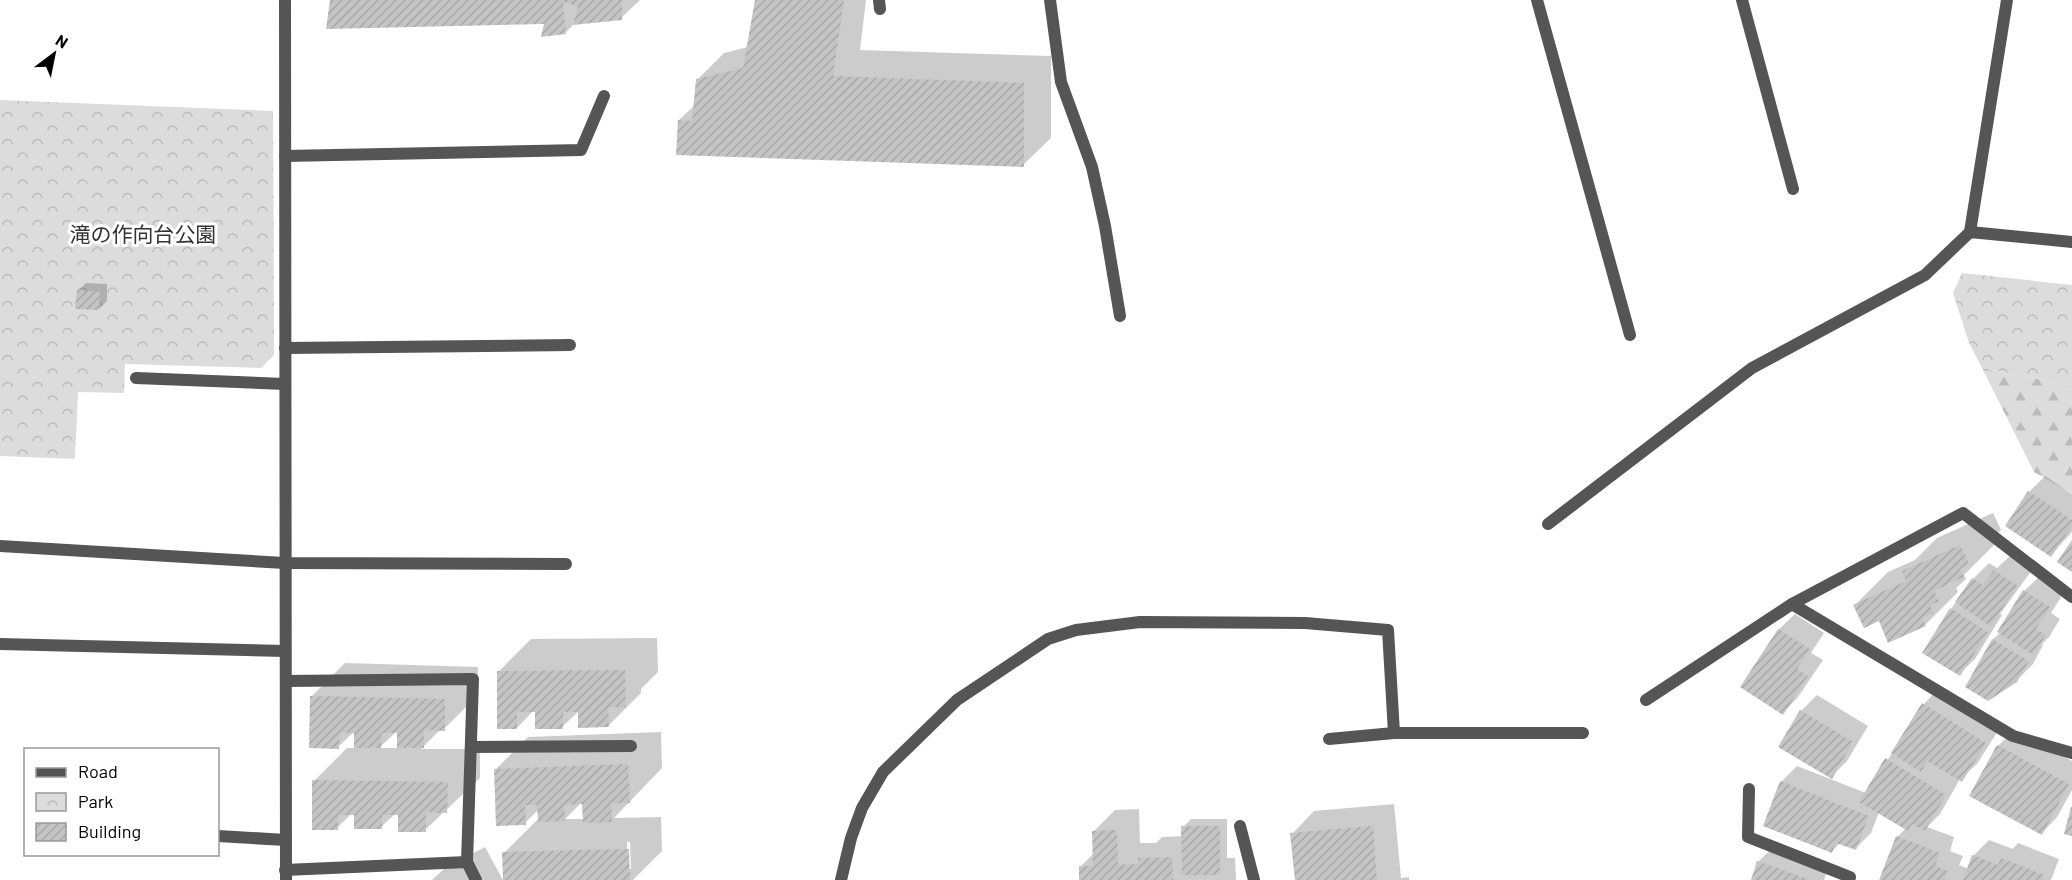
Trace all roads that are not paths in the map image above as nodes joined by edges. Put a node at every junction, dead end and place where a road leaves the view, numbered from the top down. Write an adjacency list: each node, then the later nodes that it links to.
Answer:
1 (285, 0): 7 (street)
2 (1050, 0): 11 (street)
3 (1537, 0): 12 (street)
4 (1742, 0): 8 (street)
5 (2007, 0): 9 (street)
6 (604, 96): 7 (street)
7 (285, 156): 14 (street)
8 (1793, 189)
9 (1970, 232): 10 (street); 17 (street)
10 (2072, 242)
11 (1120, 316)
12 (1630, 335)
13 (570, 345): 14 (street)
14 (285, 348): 16 (street)
15 (135, 378): 16 (street)
16 (285, 384): 19 (street)
17 (1548, 524)
18 (0, 546): 19 (street)
19 (285, 563): 20 (street); 24 (street)
20 (566, 564)
21 (2072, 597): 22 (street)
22 (1792, 604): 26 (street); 32 (street)
23 (0, 644): 24 (street)
24 (285, 651): 25 (street)
25 (286, 681): 31 (street); 36 (street)
26 (1647, 700)
27 (1394, 733): 28 (street); 29 (street); 40 (street)
28 (1583, 733)
29 (1329, 739)
30 (632, 746): 31 (street)
31 (471, 747): 37 (street)
32 (2072, 753)
33 (1749, 789): 42 (street)
34 (1240, 826): 41 (street)
35 (219, 836): 36 (street)
36 (286, 840): 38 (street)
37 (467, 862): 38 (street); 39 (street)
38 (285, 875)
39 (476, 880)
40 (841, 880)
41 (1254, 880)
42 (1849, 880)

